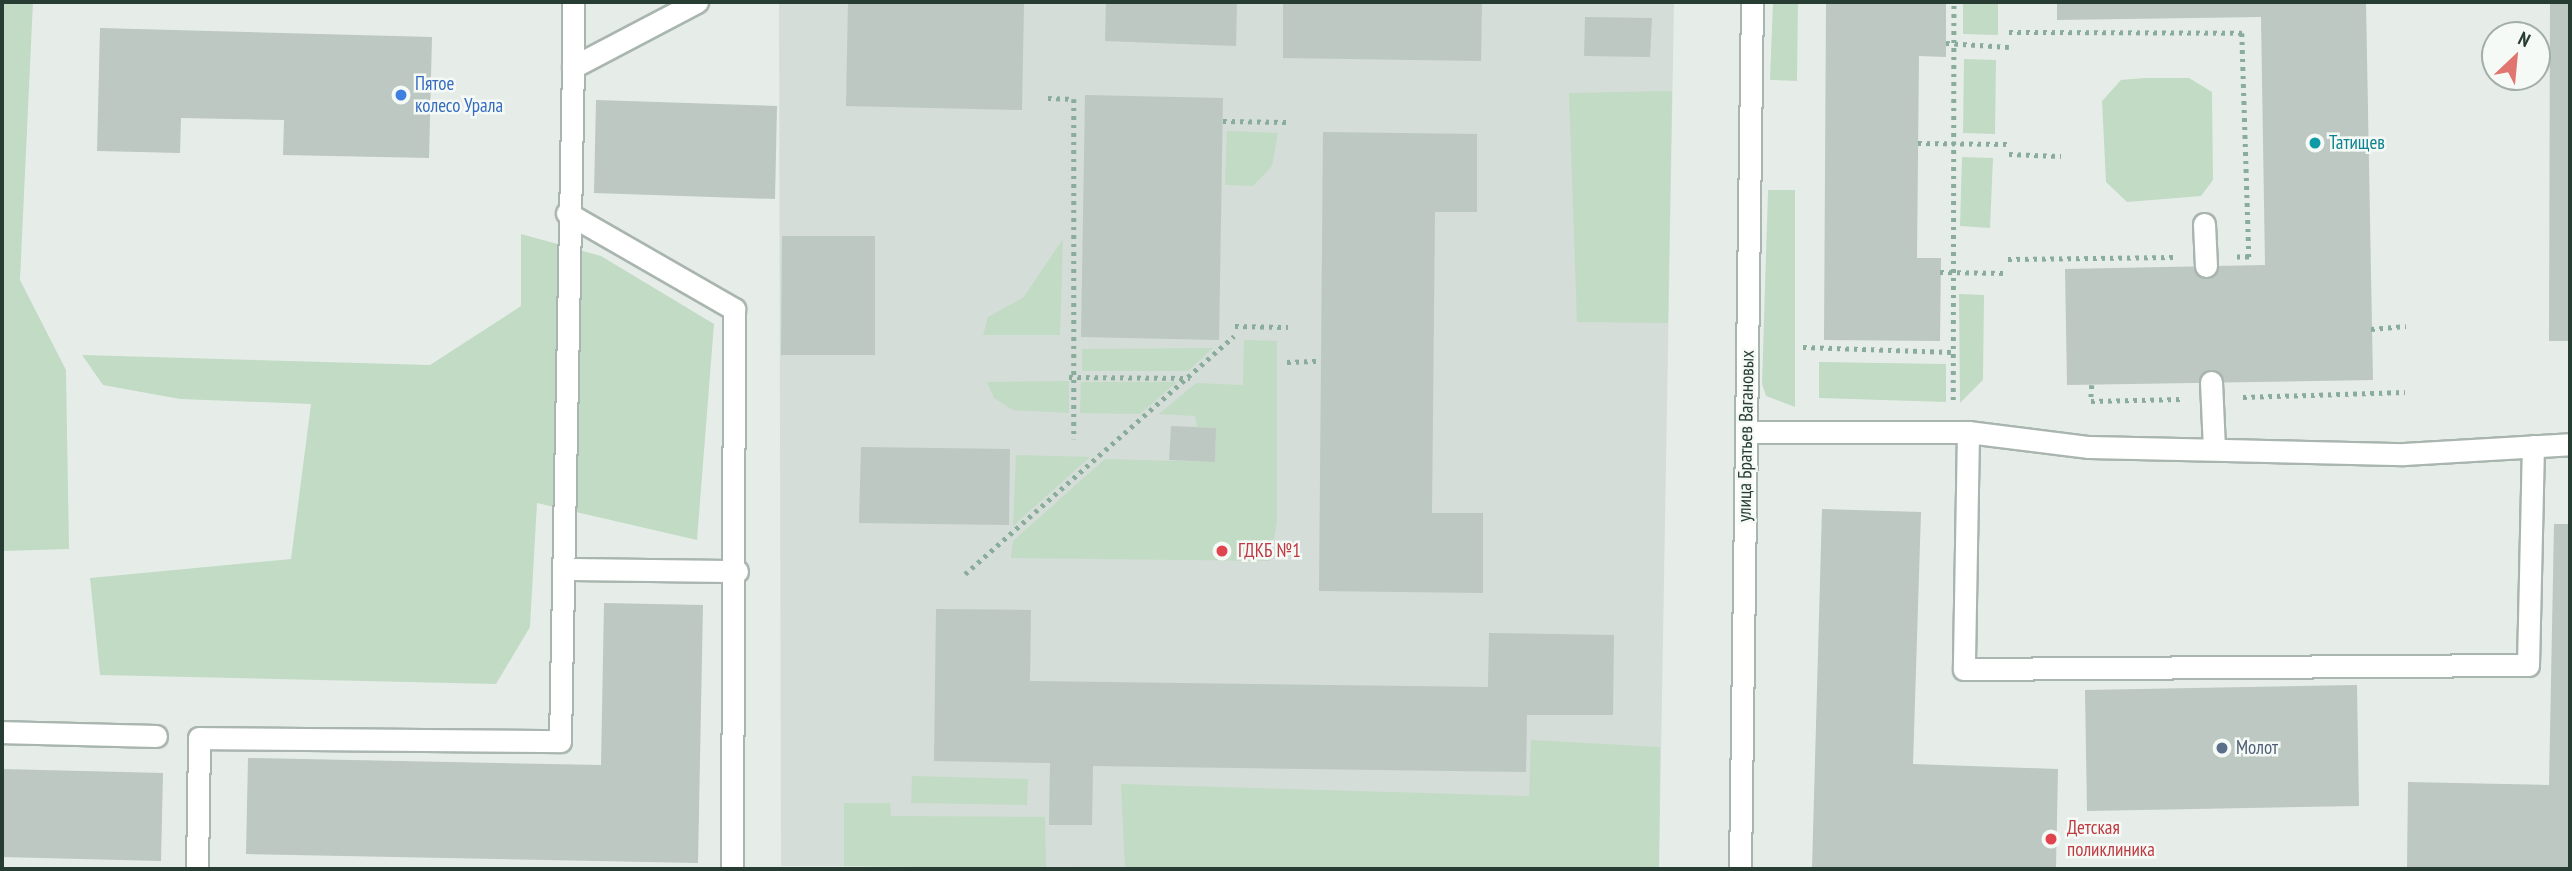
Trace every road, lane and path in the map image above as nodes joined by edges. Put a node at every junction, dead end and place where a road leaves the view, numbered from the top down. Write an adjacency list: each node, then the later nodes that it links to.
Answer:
1 (573, 2): 9 (street)
2 (697, 2): 9 (street)
3 (1752, 2): 37 (street, улица Братьев Вагановых)
4 (1954, 2): 7 (path)
5 (2009, 32): 21 (path)
6 (1946, 43): 7 (path)
7 (1954, 43): 8 (path); 14 (path)
8 (2009, 47)
9 (573, 67): 18 (street)
10 (1048, 98): 34 (path)
11 (1223, 121): 12 (path)
12 (1290, 122)
13 (1918, 144): 14 (path)
14 (1953, 144): 15 (path); 23 (path)
15 (2009, 144)
16 (2009, 154): 17 (path)
17 (2061, 156)
18 (567, 213): 43 (street); 44 (street)
19 (2204, 224): 21 (street)
20 (2008, 260): 21 (path)
21 (2206, 262)
22 (1940, 272): 23 (path)
23 (1951, 272): 24 (path); 31 (path)
24 (2008, 273)
25 (1235, 326): 27 (path)
26 (2406, 326): 28 (path)
27 (1288, 327)
28 (2371, 329)
29 (1234, 336): 35 (path)
30 (1803, 347): 31 (path)
31 (1951, 352): 38 (path)
32 (1321, 361): 33 (path)
33 (1287, 362)
34 (1072, 377): 35 (path); 39 (path)
35 (1191, 378): 45 (path)
36 (2211, 383): 42 (street)
37 (1746, 432): 38 (street); 50 (street, улица Братьев Вагановых)
38 (1961, 432): 41 (street); 42 (street)
39 (1074, 439)
40 (2570, 444): 41 (street)
41 (2533, 446): 42 (street)
42 (2214, 449)
43 (563, 569): 44 (street); 48 (street)
44 (737, 571): 49 (street)
45 (965, 574)
46 (2, 732): 47 (street)
47 (156, 736)
48 (197, 869)
49 (733, 869)
50 (1740, 869)

